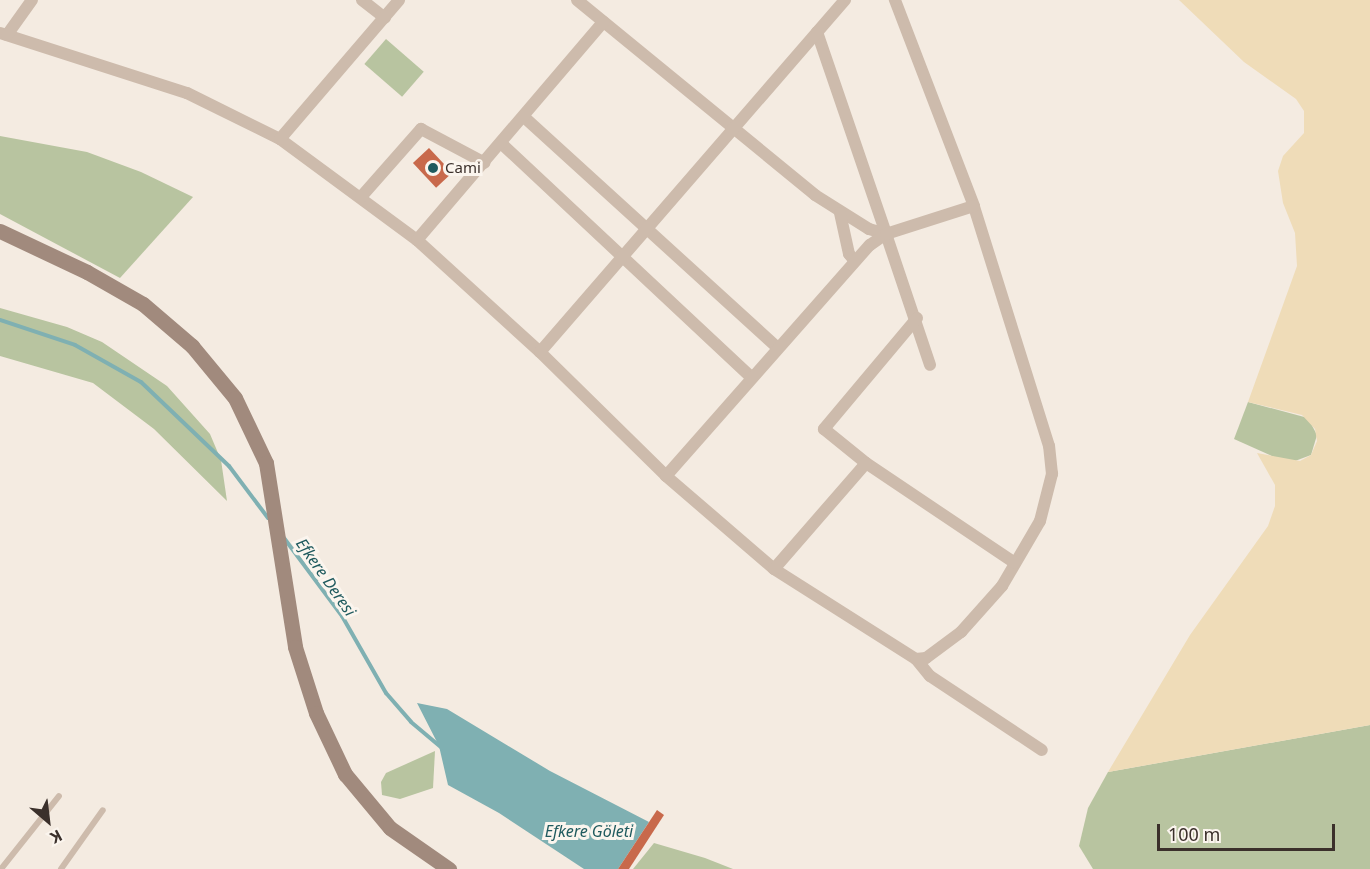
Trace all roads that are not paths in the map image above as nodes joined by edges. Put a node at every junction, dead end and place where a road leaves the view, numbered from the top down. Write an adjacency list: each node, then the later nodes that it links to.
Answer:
1 (33, 0): 10 (street)
2 (362, 0): 7 (street)
3 (399, 0): 7 (street)
4 (578, 0): 8 (street)
5 (845, 0): 9 (street)
6 (895, 0): 17 (street)
7 (385, 18): 13 (street)
8 (603, 22): 11 (street); 12 (street)
9 (817, 32): 12 (street); 21 (street)
10 (4, 34): 13 (street)
11 (524, 117): 14 (street); 19 (street)
12 (735, 127): 18 (street); 19 (street)
13 (280, 139): 16 (street)
14 (502, 144): 15 (street); 23 (street)
15 (485, 163): 16 (street); 22 (street)
16 (361, 198): 22 (street)
17 (974, 206): 21 (street); 32 (street)
18 (840, 213): 21 (street); 24 (street)
19 (648, 229): 23 (street); 26 (street)
20 (0, 231): 40 (street)
21 (886, 234): 24 (street); 25 (street)
22 (417, 240): 27 (street)
23 (625, 256): 27 (street); 29 (street)
24 (854, 260): 26 (street)
25 (917, 318): 28 (street); 30 (street)
26 (778, 348): 29 (street)
27 (540, 352): 31 (street)
28 (930, 365)
29 (751, 377): 31 (street)
30 (866, 463): 32 (street); 33 (street)
31 (666, 476): 33 (street)
32 (1015, 563): 34 (street)
33 (774, 569): 34 (street)
34 (916, 659): 35 (street)
35 (1042, 750)
36 (58, 796): 38 (lane)
37 (102, 810): 39 (lane)
38 (1, 869)
39 (61, 869)
40 (449, 869)

